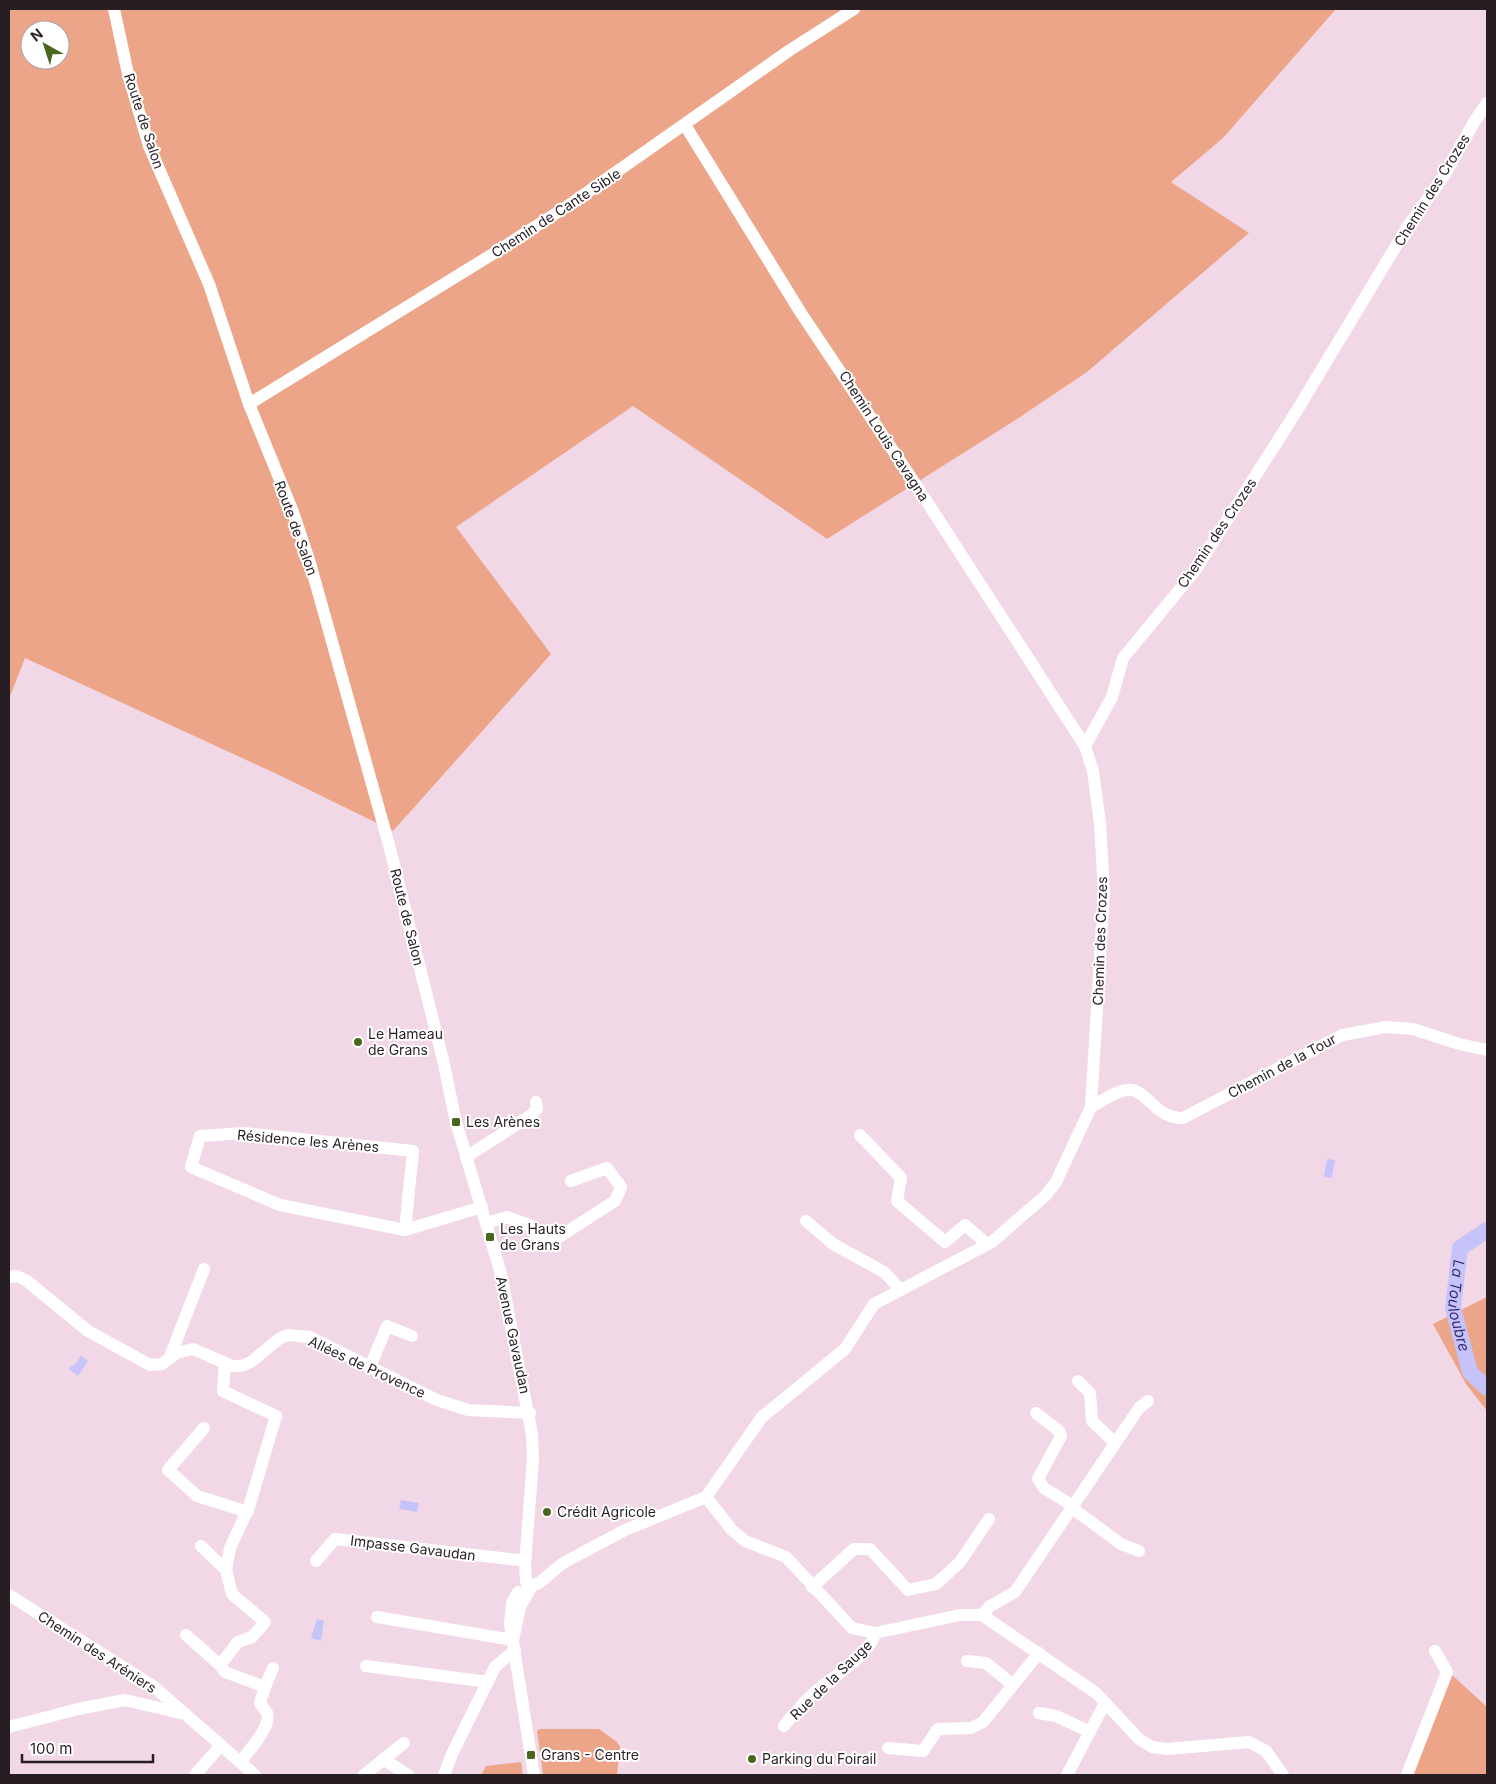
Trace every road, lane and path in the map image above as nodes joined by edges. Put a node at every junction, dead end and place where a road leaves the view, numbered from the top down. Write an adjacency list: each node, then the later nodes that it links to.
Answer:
1 (114, 9): 5 (street, Route de Salon)
2 (854, 9): 4 (street, Chemin de Cante Sible)
3 (1487, 103): 6 (street, Chemin des Crozes)
4 (685, 125): 5 (street, Chemin de Cante Sible); 6 (street, Chemin Louis Cavagna)
5 (249, 404): 8 (street, Route de Salon)
6 (1085, 746): 10 (street, Chemin des Crozes)
7 (1487, 1050): 10 (street, Chemin de la Tour)
8 (443, 1060): 12 (street, Avenue Gavaudan)
9 (536, 1102): 12 (street)
10 (1091, 1107): 18 (street, Chemin des Crozes)
11 (860, 1135): 18 (street)
12 (466, 1157): 14 (street, Avenue Gavaudan)
13 (571, 1181): 16 (street)
14 (482, 1207): 16 (street, Avenue Gavaudan); 17 (street, Résidence les Arènes)
15 (806, 1221): 21 (street)
16 (486, 1223): 28 (street, Avenue Gavaudan)
17 (405, 1230): 17 (street, Résidence les Arènes)
18 (987, 1244): 21 (street, Chemin des Crozes)
19 (204, 1269): 23 (street)
20 (9, 1278): 23 (street, Allées de Provence)
21 (900, 1289): 32 (street, Chemin des Crozes)
22 (412, 1336): 25 (street)
23 (168, 1361): 24 (street, Allées de Provence)
24 (225, 1363): 25 (street, Allées de Provence); 34 (street)
25 (370, 1367): 28 (street, Allées de Provence)
26 (1078, 1381): 31 (street)
27 (1148, 1401): 31 (street)
28 (530, 1413): 36 (street, Avenue Gavaudan)
29 (1036, 1413): 33 (street)
30 (204, 1428): 34 (street)
31 (1115, 1443): 33 (street)
32 (706, 1497): 42 (street); 43 (street)
33 (1073, 1507): 38 (street); 45 (street)
34 (248, 1512): 41 (street)
35 (989, 1519): 43 (street)
36 (528, 1527): 39 (street, Avenue Gavaudan); 42 (street, Avenue Gavaudan)
37 (201, 1546): 41 (street)
38 (1138, 1552)
39 (519, 1560): 40 (street, Impasse Gavaudan); 42 (street, Avenue Gavaudan)
40 (316, 1561)
41 (226, 1570): 53 (street)
42 (524, 1587): 49 (street)
43 (812, 1587): 47 (street)
44 (9, 1595): 60 (street, Chemin des Aréniers)
45 (982, 1615): 47 (street); 51 (street)
46 (377, 1617): 49 (street)
47 (875, 1633): 62 (street, Rue de la Sauge)
48 (186, 1635): 53 (street)
49 (514, 1645): 56 (street); 75 (street)
50 (1435, 1651): 78 (street)
51 (1039, 1653): 57 (street); 59 (street)
52 (967, 1661): 57 (street)
53 (220, 1665): 58 (street)
54 (366, 1666): 56 (street)
55 (274, 1668): 58 (street)
56 (488, 1682): 74 (street)
57 (1013, 1685): 67 (street)
58 (266, 1687): 69 (street)
59 (1105, 1703): 64 (street); 77 (street)
60 (183, 1713): 63 (street); 66 (street, Chemin des Aréniers)
61 (1040, 1713): 64 (street)
62 (784, 1726)
63 (9, 1728)
64 (1090, 1732): 76 (street)
65 (404, 1742): 68 (street)
66 (221, 1745): 69 (street, Chemin des Aréniers); 70 (street)
67 (888, 1748)
68 (383, 1759): 72 (street); 73 (street)
69 (240, 1762): 71 (street, Chemin des Aréniers)
70 (195, 1775)
71 (255, 1775)
72 (364, 1775)
73 (408, 1775)
74 (444, 1775)
75 (534, 1775)
76 (1067, 1775)
77 (1283, 1775)
78 (1407, 1775)

